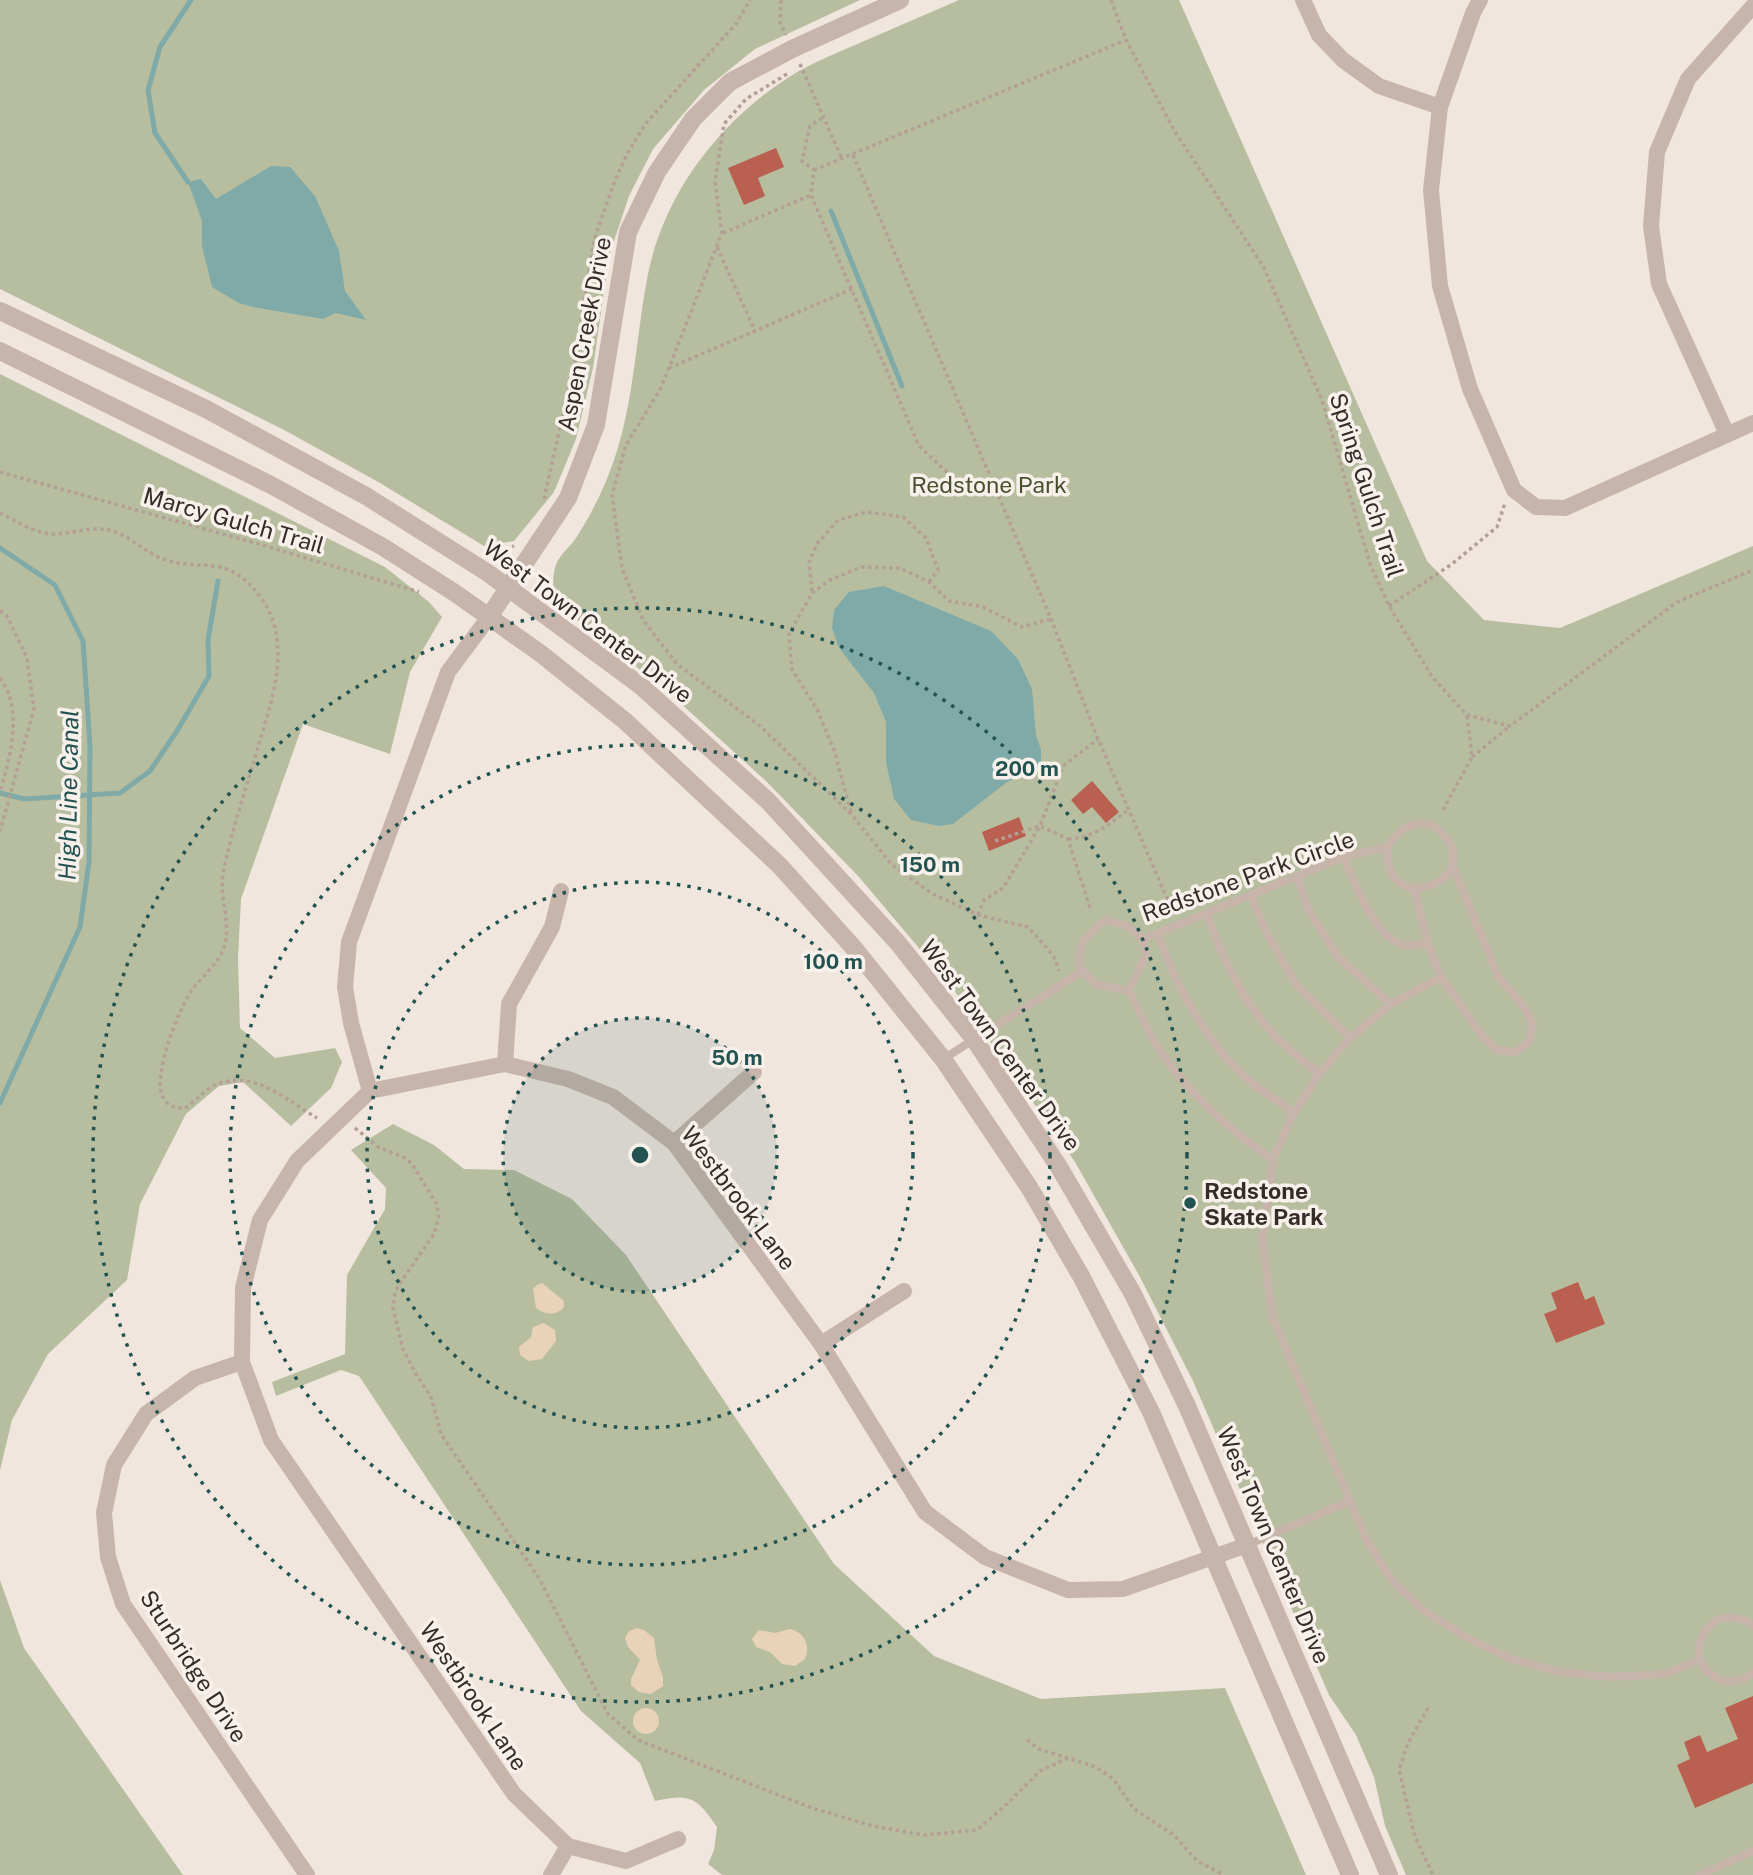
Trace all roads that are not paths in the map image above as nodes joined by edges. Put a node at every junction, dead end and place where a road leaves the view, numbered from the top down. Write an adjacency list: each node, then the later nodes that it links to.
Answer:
1 (900, 0): 10 (street, Aspen Creek Drive)
2 (1303, 0): 5 (street)
3 (1480, 0): 5 (street)
4 (1753, 6): 9 (street)
5 (1440, 107): 9 (street)
6 (0, 311): 10 (street, West Town Center Drive)
7 (0, 351): 11 (street)
8 (1753, 423): 9 (street)
9 (1727, 434)
10 (509, 588): 11 (street, Aspen Creek Drive); 28 (street, West Town Center Drive)
11 (489, 617): 29 (street); 33 (street, Aspen Creek Drive)
12 (1388, 847): 13 (lane, Redstone Park Circle); 14 (lane, Redstone Park Circle); 16 (lane, Redstone Park Circle)
13 (1344, 857): 15 (lane, Redstone Park Circle); 22 (lane)
14 (1452, 864): 16 (lane); 24 (lane, Redstone Park Circle)
15 (1297, 876): 18 (lane, Redstone Park Circle); 26 (lane)
16 (1413, 888): 22 (lane, Redstone Park Circle)
17 (561, 891): 30 (street)
18 (1251, 895): 19 (lane, Redstone Park Circle); 27 (lane)
19 (1207, 913): 20 (lane, Redstone Park Circle); 32 (lane)
20 (1158, 933): 21 (lane, Redstone Park Circle); 34 (lane)
21 (1143, 939): 23 (lane, Redstone Park Circle); 25 (lane)
22 (1428, 944): 24 (lane, Redstone Park Circle)
23 (1080, 973): 25 (lane); 28 (lane)
24 (1441, 977): 26 (lane)
25 (1129, 990): 36 (lane)
26 (1391, 1004): 27 (lane)
27 (1350, 1038): 32 (lane)
28 (974, 1040): 29 (lane); 41 (street, West Town Center Drive)
29 (943, 1059): 42 (street)
30 (505, 1064): 33 (street, Westbrook Lane); 35 (street, Westbrook Lane)
31 (754, 1072): 35 (street)
32 (1319, 1074): 34 (lane)
33 (370, 1091): 39 (street, Westbrook Lane)
34 (1294, 1113): 36 (lane)
35 (674, 1143): 38 (street, Westbrook Lane)
36 (1273, 1158): 40 (lane)
37 (904, 1291): 38 (street)
38 (821, 1344): 42 (street, Westbrook Lane)
39 (242, 1362): 47 (street, Westbrook Lane); 49 (street, Sturbridge Drive)
40 (1350, 1501): 41 (lane); 44 (lane)
41 (1247, 1545): 42 (street, Westbrook Lane); 52 (street, West Town Center Drive)
42 (1213, 1558): 51 (street)
43 (1753, 1625): 44 (lane)
44 (1701, 1660): 45 (lane)
45 (1753, 1673)
46 (678, 1839): 47 (street, Westbrook Lane)
47 (568, 1846): 50 (street)
48 (1753, 1851): 53 (lane)
49 (307, 1875)
50 (551, 1875)
51 (1350, 1875)
52 (1389, 1875)
53 (1700, 1875)

